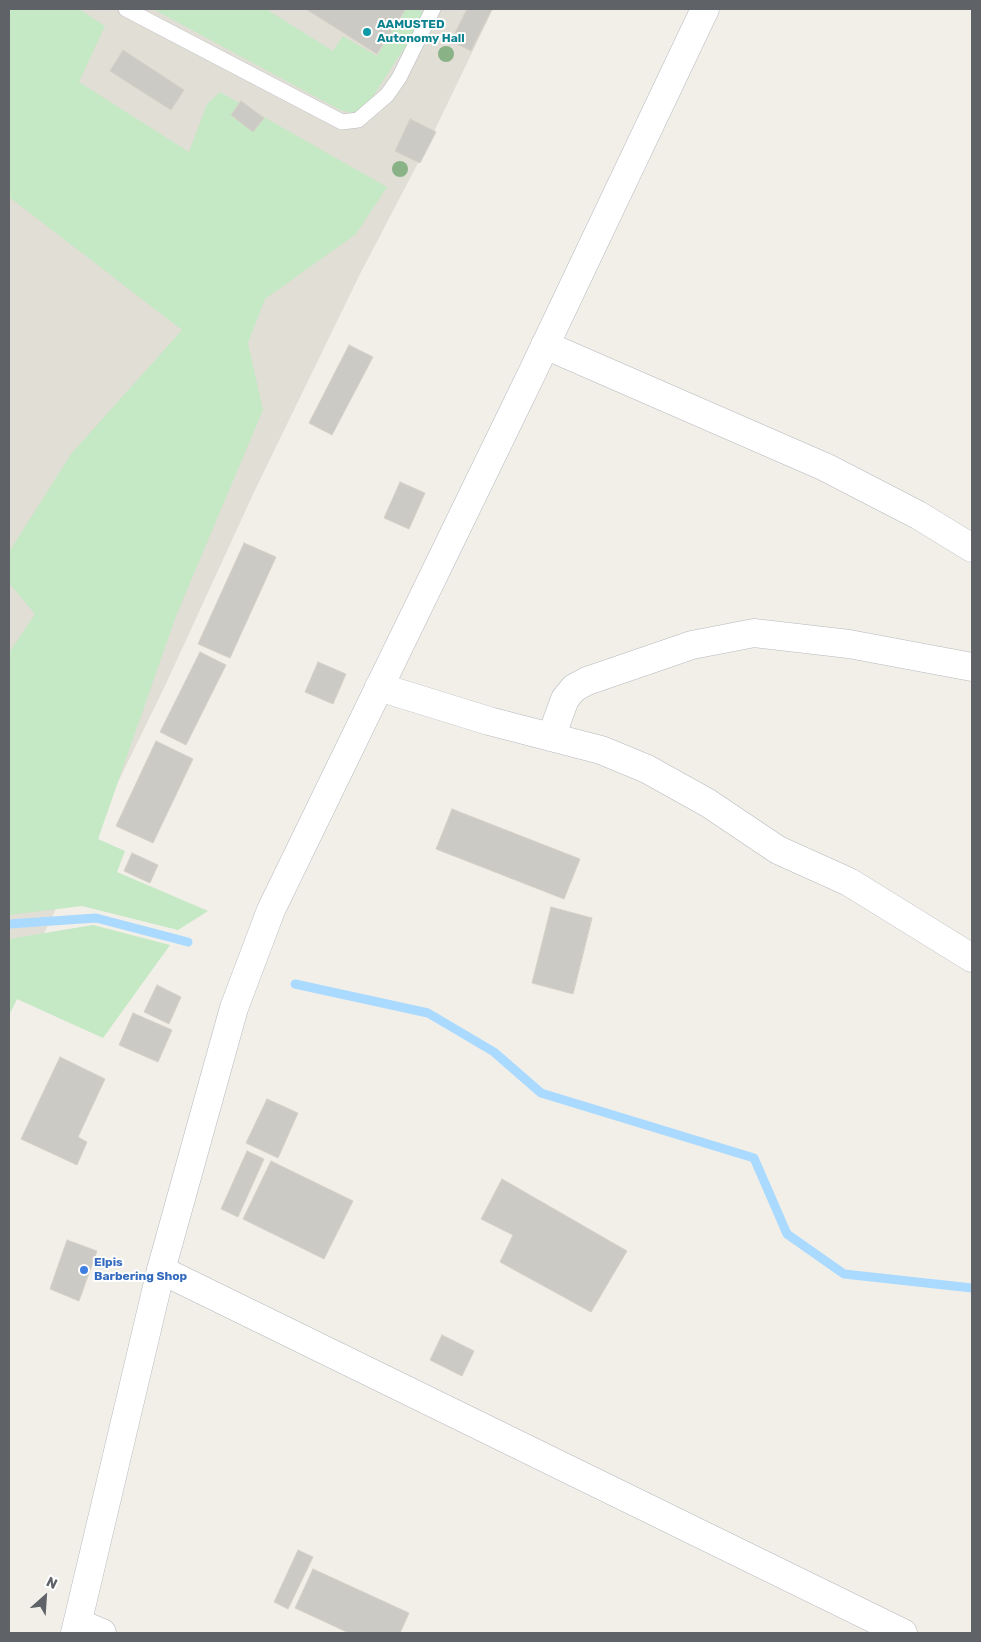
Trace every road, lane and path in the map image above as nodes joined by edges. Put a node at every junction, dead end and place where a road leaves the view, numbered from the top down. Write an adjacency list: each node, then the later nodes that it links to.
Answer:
1 (126, 9): 2 (lane)
2 (433, 9)
3 (706, 9): 4 (street)
4 (545, 345): 5 (street); 7 (street)
5 (972, 548)
6 (972, 667): 8 (street)
7 (379, 687): 8 (street); 10 (street)
8 (551, 737): 9 (street)
9 (972, 958)
10 (161, 1270): 11 (street); 12 (street)
11 (85, 1630)
12 (903, 1633)

